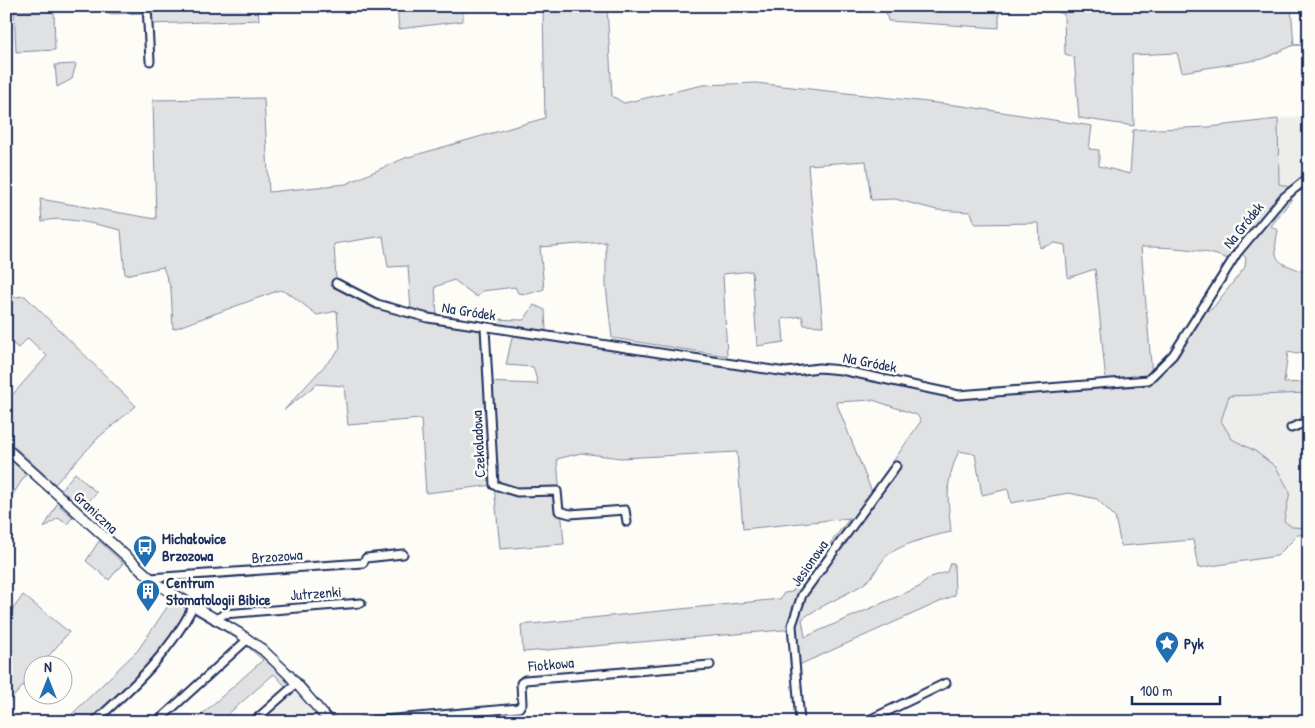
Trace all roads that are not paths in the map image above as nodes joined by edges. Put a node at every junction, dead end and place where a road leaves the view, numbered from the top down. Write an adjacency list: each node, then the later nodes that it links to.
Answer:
1 (147, 6): 2 (street)
2 (150, 61)
3 (1309, 177): 5 (street, Na Gródek)
4 (336, 282): 5 (street, Na Gródek)
5 (485, 328): 10 (street, Czekoladowa)
6 (1309, 421): 7 (street)
7 (1291, 428)
8 (6, 448): 12 (street, Graniczna)
9 (896, 466): 25 (street, Jesionowa)
10 (627, 522)
11 (403, 554): 12 (street, Brzozowa)
12 (150, 578): 14 (street, Graniczna)
13 (361, 603): 15 (street, Jutrzenki)
14 (193, 608): 15 (street, Graniczna); 20 (street)
15 (215, 620): 16 (street, Graniczna)
16 (248, 639): 18 (street, Graniczna); 21 (street)
17 (710, 665): 24 (street, Fiołkowa)
18 (297, 683): 22 (street); 23 (street, Graniczna)
19 (946, 683): 26 (street)
20 (94, 722)
21 (157, 722)
22 (253, 722)
23 (330, 722)
24 (361, 722)
25 (800, 722)
26 (865, 722)

